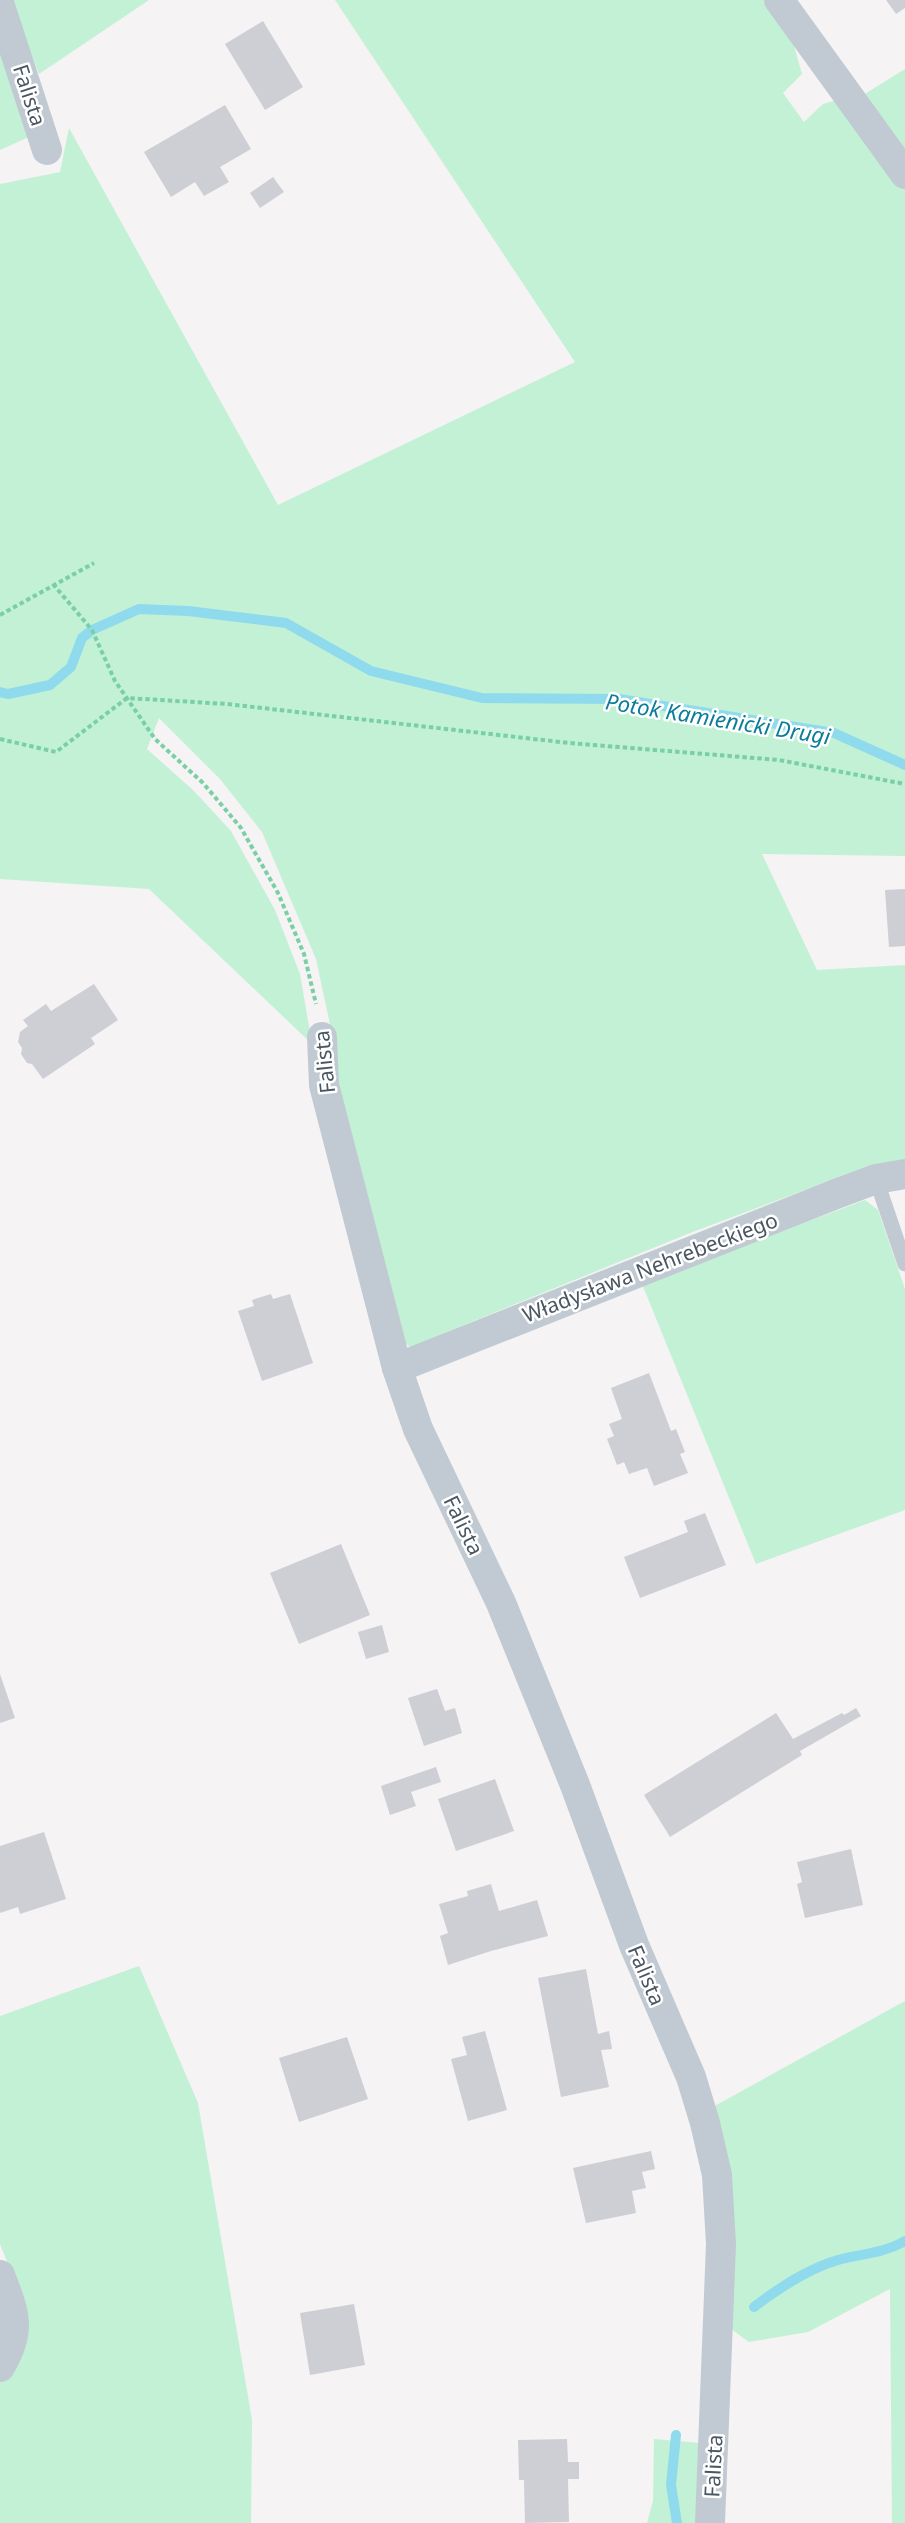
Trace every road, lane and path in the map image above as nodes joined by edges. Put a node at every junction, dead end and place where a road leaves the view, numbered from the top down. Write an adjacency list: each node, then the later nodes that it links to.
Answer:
1 (779, 0): 4 (street)
2 (0, 6): 3 (street, Falista)
3 (47, 150)
4 (905, 174)
5 (94, 563): 6 (path)
6 (53, 584): 7 (path); 8 (path, Falista)
7 (0, 615)
8 (127, 698): 9 (path); 10 (path); 11 (path, Falista)
9 (0, 739)
10 (905, 784)
11 (322, 1037): 15 (street, Falista)
12 (905, 1174): 13 (street, Władysława Nehrebeckiego)
13 (876, 1179): 14 (lane); 15 (street, Władysława Nehrebeckiego)
14 (905, 1264)
15 (397, 1368): 18 (street, Falista)
16 (0, 2275): 17 (street)
17 (0, 2367)
18 (710, 2523)

